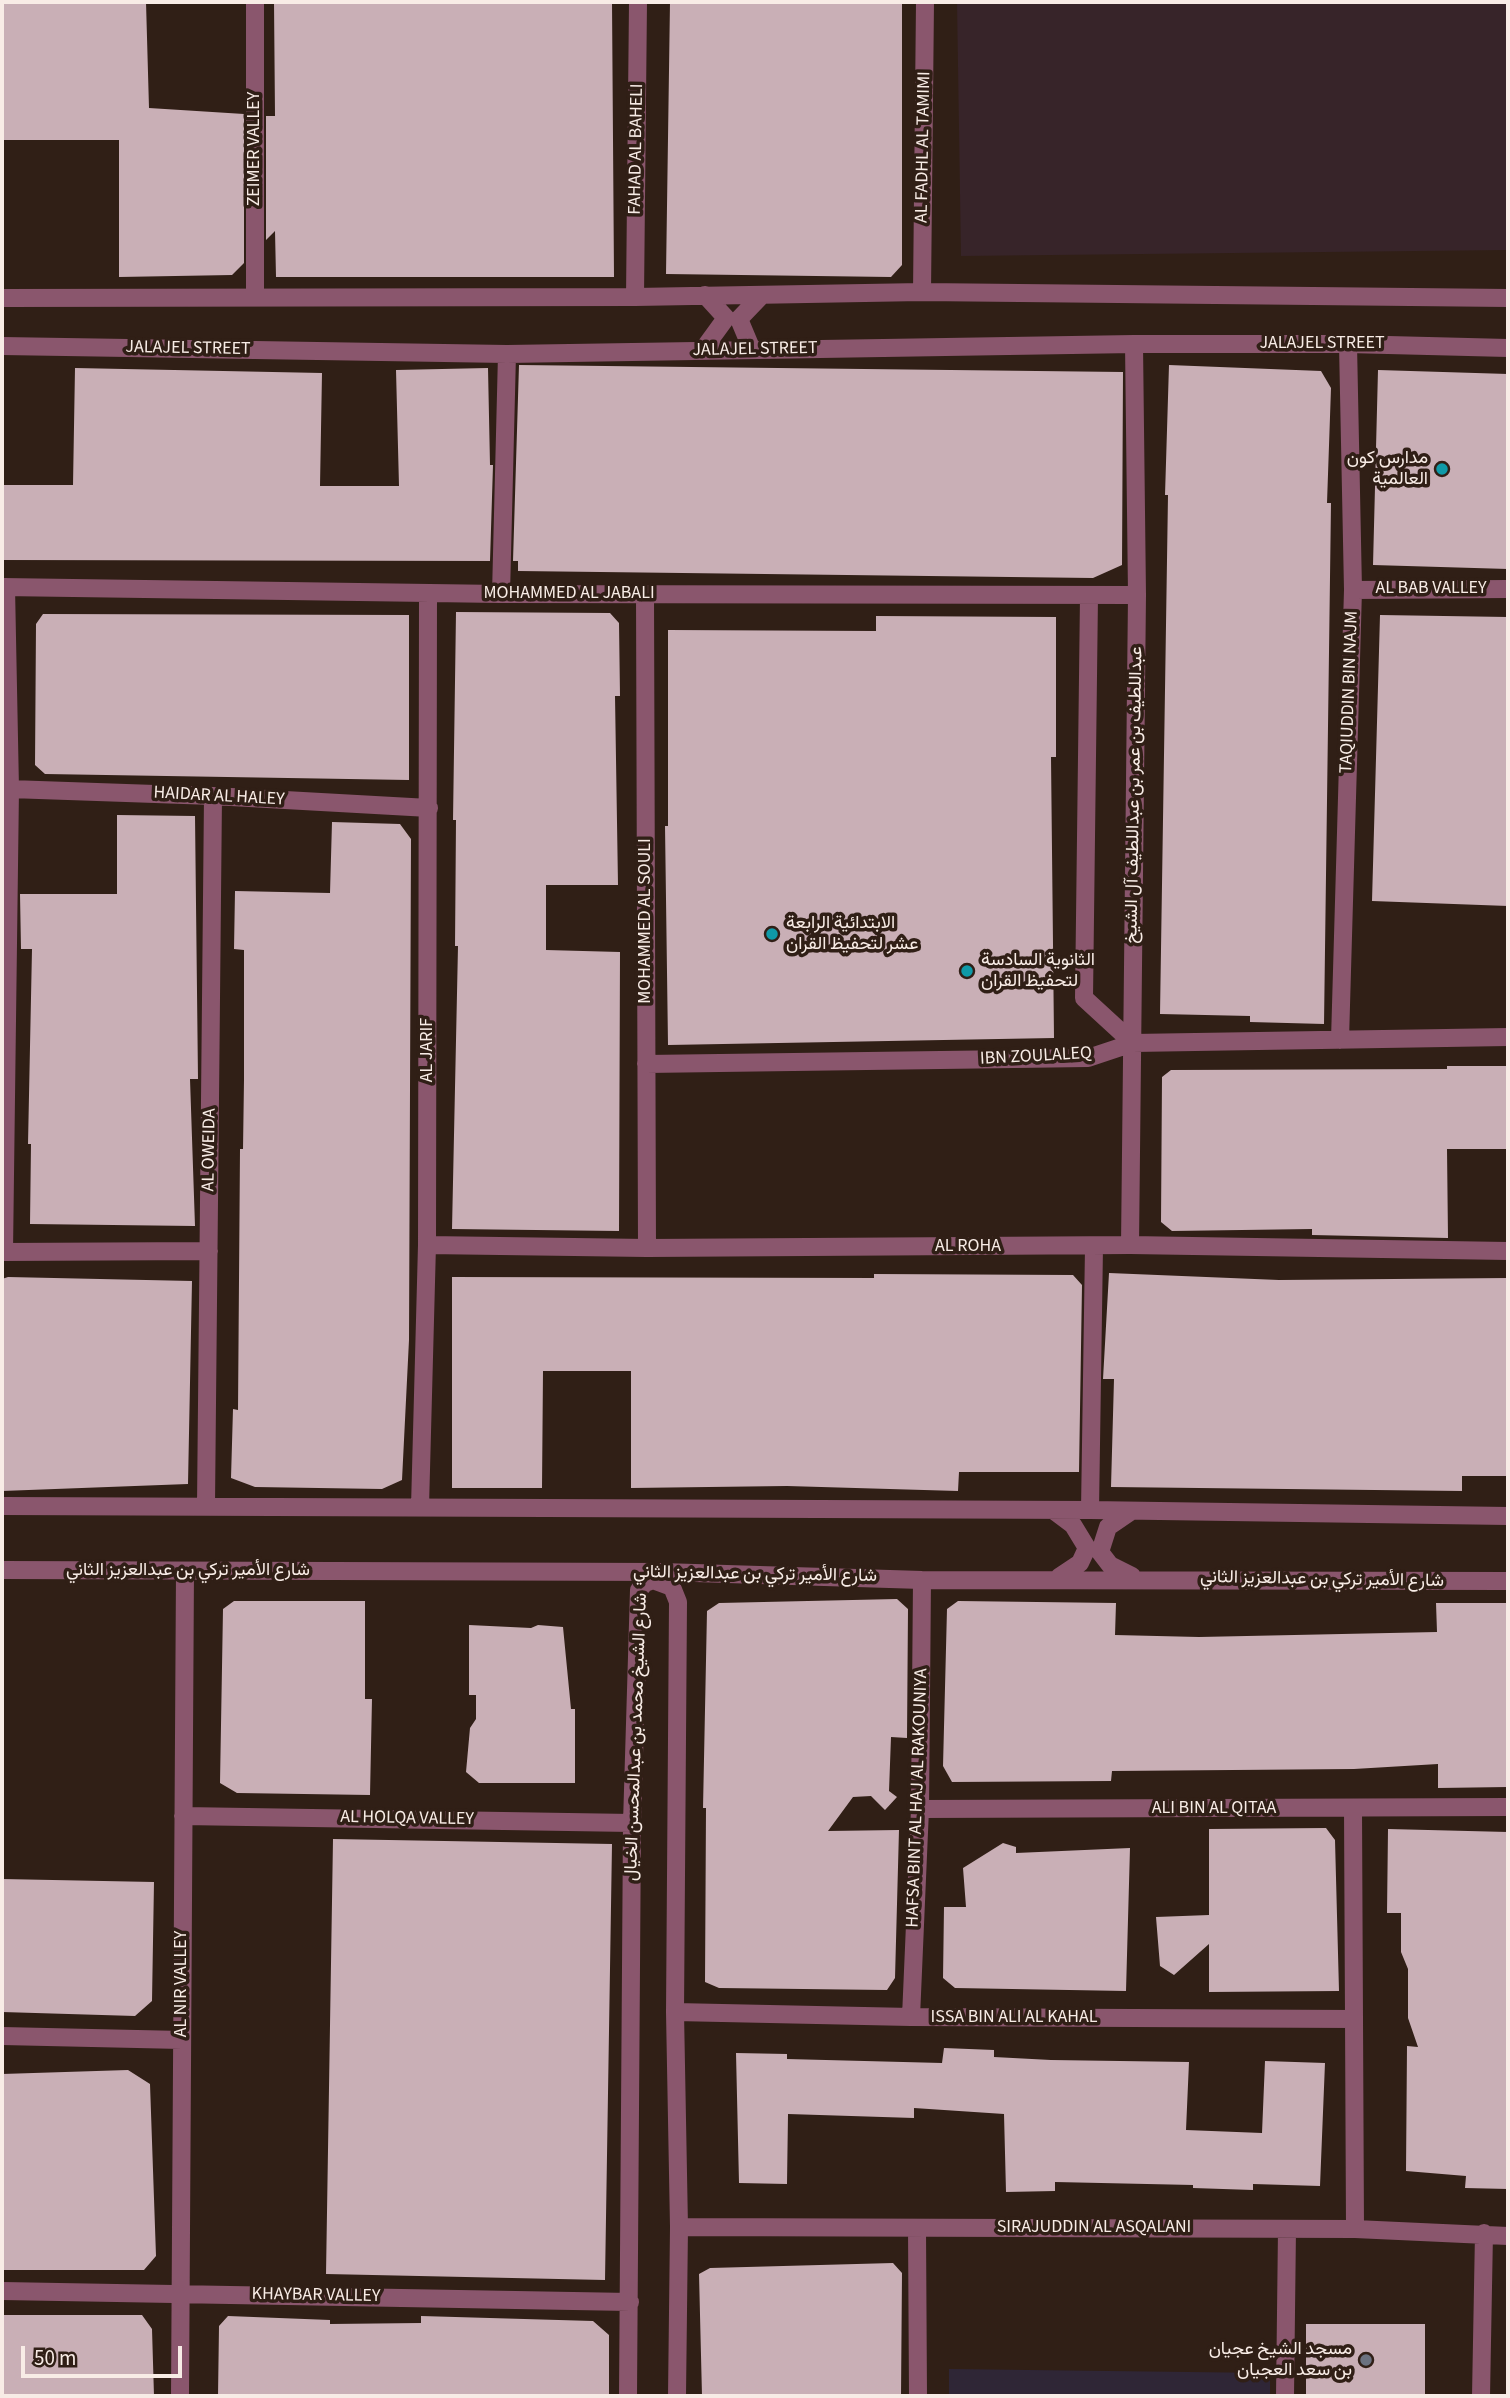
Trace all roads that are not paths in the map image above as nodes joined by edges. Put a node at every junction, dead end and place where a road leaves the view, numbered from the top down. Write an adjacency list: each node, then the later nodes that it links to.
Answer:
1 (255, 2): 7 (street, ZEIMER VALLEY)
2 (638, 2): 8 (street, FAHAD AL BAHELI)
3 (925, 2): 4 (street, AL FADHL AL TAMIMI)
4 (922, 292): 6 (street); 10 (street)
5 (705, 295): 6 (street); 8 (street); 16 (street)
6 (762, 295): 15 (street)
7 (255, 297): 8 (street); 9 (street)
8 (635, 297)
9 (2, 298)
10 (1508, 298)
11 (1134, 344): 12 (street, JALAJEL STREET); 15 (street, JALAJEL STREET); 24 (street, عبداللطيف بن عمر بن عبداللطيف آل الشيخ)
12 (1349, 344): 14 (street, JALAJEL STREET); 20 (street, TAQIUDDIN BIN NAJM)
13 (2, 346): 17 (street, JALAJEL STREET)
14 (1508, 348)
15 (752, 350): 16 (street, JALAJEL STREET)
16 (702, 351): 17 (street, JALAJEL STREET)
17 (507, 354): 22 (street)
18 (4, 587): 21 (street, MOHAMMED AL JABALI); 26 (street)
19 (1508, 589): 20 (street, AL BAB VALLEY)
20 (1353, 590): 30 (street, TAQIUDDIN BIN NAJM)
21 (428, 593): 22 (street, MOHAMMED AL JABALI); 28 (street, AL JARIF)
22 (501, 594): 23 (street, MOHAMMED AL JABALI)
23 (645, 594): 25 (street, MOHAMMED AL JABALI); 32 (street, MOHAMMED AL SOULI)
24 (1137, 595): 25 (street, MOHAMMED AL JABALI); 31 (street, عبداللطيف بن عمر بن عبداللطيف آل الشيخ)
25 (1089, 596): 31 (street)
26 (10, 789): 27 (street, HAIDAR AL HALEY); 39 (street)
27 (213, 796): 28 (street, HAIDAR AL HALEY); 37 (street, AL OWEIDA)
28 (429, 808): 33 (street, AL JARIF)
29 (1508, 1037): 30 (street, IBN ZOULALEQ)
30 (1340, 1040): 31 (street, IBN ZOULALEQ)
31 (1133, 1044): 32 (street, IBN ZOULALEQ); 34 (street, عبداللطيف بن عمر بن عبداللطيف آل الشيخ)
32 (646, 1064): 36 (street, MOHAMMED AL SOULI)
33 (427, 1245): 36 (street, AL ROHA); 42 (street, AL JARIF)
34 (1130, 1245): 35 (street, AL ROHA); 38 (street, AL ROHA)
35 (1094, 1247): 36 (street, AL ROHA); 44 (street)
36 (647, 1248)
37 (209, 1251): 39 (street); 40 (street, AL OWEIDA)
38 (1508, 1251)
39 (3, 1252)
40 (206, 1505): 41 (street); 42 (street)
41 (2, 1506)
42 (420, 1507): 43 (street)
43 (1053, 1510): 44 (street); 49 (street)
44 (1090, 1510): 45 (street)
45 (1130, 1512): 46 (street); 50 (street)
46 (1508, 1516)
47 (2, 1570): 48 (street, شارع الأمير تركي بن عبدالعزيز الثاني)
48 (185, 1571): 51 (street, شارع الأمير تركي بن عبدالعزيز الثاني); 56 (street, AL NIR VALLEY)
49 (1057, 1578): 50 (street, شارع الأمير تركي بن عبدالعزيز الثاني); 51 (street, شارع الأمير تركي بن عبدالعزيز الثاني)
50 (1138, 1578): 52 (street, شارع الأمير تركي بن عبدالعزيز الثاني)
51 (922, 1580): 54 (street, HAFSA BINT AL HAJ AL RAKOUNIYA)
52 (1508, 1581)
53 (1508, 1807): 55 (street, ALI BIN AL QITAA)
54 (920, 1809): 55 (street, ALI BIN AL QITAA); 59 (street, HAFSA BINT AL HAJ AL RAKOUNIYA)
55 (1353, 1809): 60 (street)
56 (183, 1815): 57 (street, AL HOLQA VALLEY); 62 (street, AL NIR VALLEY)
57 (632, 1823): 58 (street, شارع الشيخ محمد بن عبدالمحسن الخيال); 71 (street, شارع الشيخ محمد بن عبدالمحسن الخيال)
58 (675, 2012): 59 (street, ISSA BIN ALI AL KAHAL); 63 (street, شارع الشيخ محمد بن عبدالمحسن الخيال)
59 (911, 2017): 60 (street, ISSA BIN ALI AL KAHAL)
60 (1354, 2019): 66 (street)
61 (2, 2036): 62 (street)
62 (182, 2040): 70 (street, AL NIR VALLEY)
63 (679, 2227): 64 (street, SIRAJUDDIN AL ASQALANI); 74 (street, شارع الشيخ محمد بن عبدالمحسن الخيال)
64 (917, 2228): 65 (street, SIRAJUDDIN AL ASQALANI); 75 (street)
65 (1287, 2229): 66 (street, SIRAJUDDIN AL ASQALANI); 76 (street)
66 (1355, 2229): 67 (street, SIRAJUDDIN AL ASQALANI)
67 (1484, 2233): 68 (street, SIRAJUDDIN AL ASQALANI); 77 (street)
68 (1508, 2236)
69 (2, 2291): 70 (street, KHAYBAR VALLEY)
70 (180, 2293): 71 (street, KHAYBAR VALLEY); 72 (street, AL NIR VALLEY)
71 (631, 2302): 73 (street, شارع الشيخ محمد بن عبدالمحسن الخيال)
72 (180, 2396)
73 (628, 2396)
74 (677, 2396)
75 (918, 2396)
76 (1285, 2396)
77 (1481, 2396)

